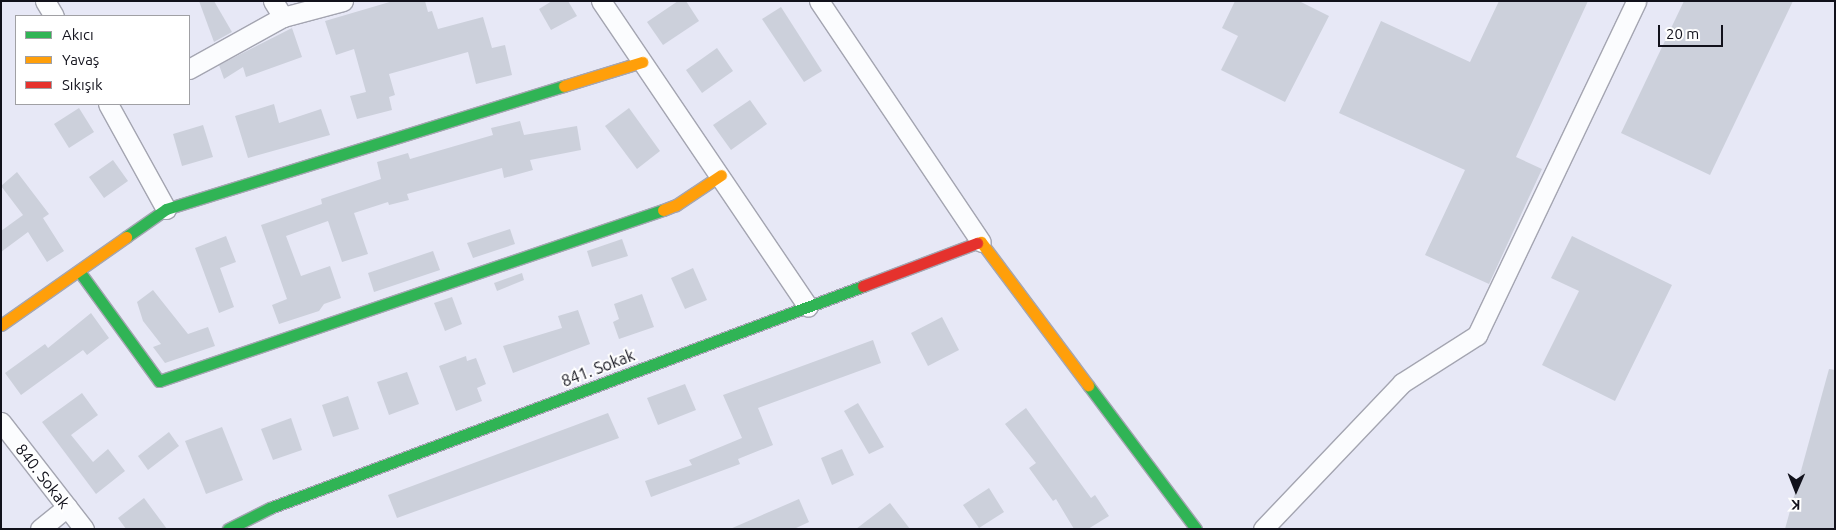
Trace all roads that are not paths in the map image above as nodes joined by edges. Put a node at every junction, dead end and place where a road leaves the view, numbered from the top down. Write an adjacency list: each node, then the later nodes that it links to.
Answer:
1 (45, 1): 7 (street)
2 (343, 1): 6 (street)
3 (601, 1): 8 (street)
4 (819, 1): 13 (street)
5 (1636, 1): 23 (street)
6 (278, 9): 9 (street)
7 (53, 15)
8 (642, 62): 11 (street); 12 (street)
9 (190, 68)
10 (115, 106): 12 (street)
11 (721, 175): 14 (street); 15 (street)
12 (166, 209): 14 (street)
13 (981, 242): 15 (street, 841. Sokak); 22 (street)
14 (79, 271): 16 (street)
15 (808, 306): 21 (street, 841. Sokak)
16 (1, 325)
17 (1, 422): 18 (street, 840. Sokak)
18 (67, 507): 19 (street); 20 (street, 840. Sokak)
19 (40, 529)
20 (84, 529)
21 (228, 529)
22 (1196, 529)
23 (1263, 529)

